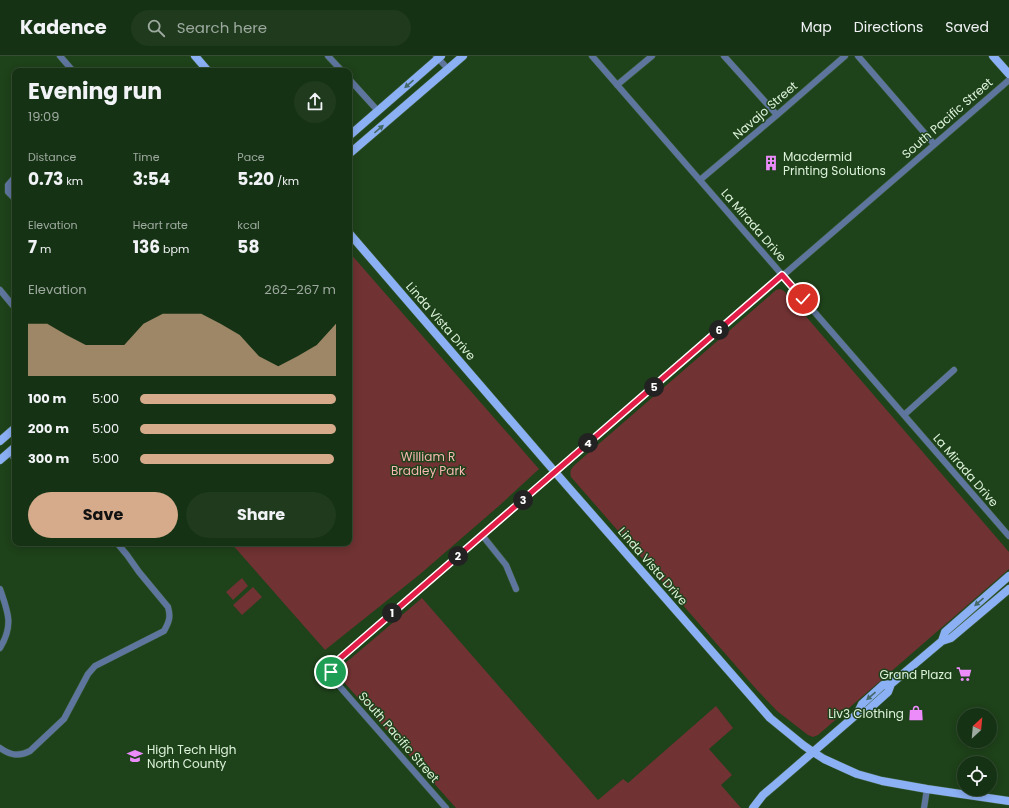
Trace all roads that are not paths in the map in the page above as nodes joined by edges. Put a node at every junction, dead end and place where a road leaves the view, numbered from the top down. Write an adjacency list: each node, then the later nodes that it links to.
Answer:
1 (60, 56): 12 (street)
2 (195, 56): 13 (main road)
3 (328, 56): 14 (street)
4 (463, 56): 15 (main road)
5 (592, 56): 19 (street, La Mirada Drive)
6 (652, 56): 19 (street)
7 (724, 56): 21 (street)
8 (845, 56): 21 (street, Navajo Street)
9 (858, 56): 23 (street)
10 (993, 56): 16 (main road)
11 (439, 57): 15 (street); 20 (main road, one-way to 20)
12 (70, 68)
13 (205, 68)
14 (339, 68)
15 (448, 69): 24 (main road, one-way to 15)
16 (1009, 74)
17 (1009, 80): 23 (street, South Pacific Street)
18 (352, 82): 20 (street)
19 (617, 85): 26 (street, La Mirada Drive)
20 (378, 111): 22 (main road)
21 (777, 115): 26 (street, Navajo Street)
22 (352, 133)
23 (934, 144): 29 (street, South Pacific Street)
24 (352, 151)
25 (12, 180): 27 (street)
26 (700, 180): 29 (street, La Mirada Drive)
27 (12, 196)
28 (352, 236): 38 (main road, Linda Vista Drive)
29 (782, 275): 33 (street, La Mirada Drive); 38 (street, South Pacific Street)
30 (0, 290): 31 (street)
31 (12, 304)
32 (954, 370): 33 (street)
33 (904, 414): 40 (street, La Mirada Drive)
34 (12, 431): 35 (main road)
35 (0, 441)
36 (12, 449): 37 (main road)
37 (0, 460)
38 (555, 472): 39 (street, South Pacific Street); 49 (main road, Linda Vista Drive)
39 (482, 535): 44 (street); 52 (street, South Pacific Street)
40 (1009, 536)
41 (120, 546): 48 (street)
42 (1009, 576): 46 (main road, one-way to 46)
43 (0, 589): 47 (street)
44 (516, 589)
45 (1009, 589): 46 (main road)
46 (942, 641): 49 (main road)
47 (0, 648)
48 (0, 748)
49 (813, 752): 50 (main road, Linda Vista Drive); 53 (main road)
50 (927, 789): 51 (main road, Linda Vista Drive); 54 (street)
51 (1009, 801)
52 (446, 808)
53 (753, 808)
54 (924, 808)

